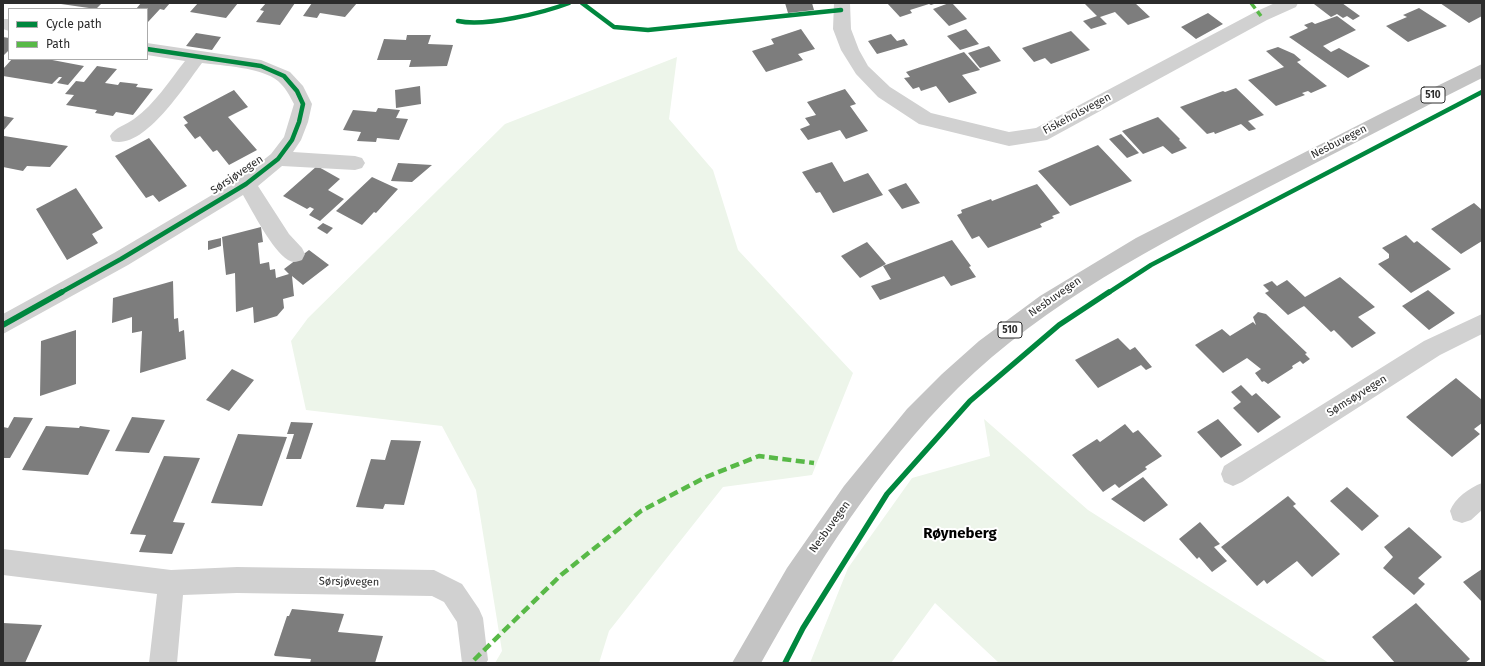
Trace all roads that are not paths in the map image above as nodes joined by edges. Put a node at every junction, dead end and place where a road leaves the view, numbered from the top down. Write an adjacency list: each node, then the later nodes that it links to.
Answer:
1 (842, 3): 2 (street, Fiskeholsvegen)
2 (1290, 3)
3 (148, 49): 4 (street, Sørsjøvegen)
4 (197, 57): 6 (street); 7 (street, Sørsjøvegen)
5 (1482, 70): 20 (main road, Nesbuvegen / 510)
6 (119, 136)
7 (278, 159): 8 (street, Sørsjøvegen); 9 (street, Sørsjøvegen)
8 (355, 164)
9 (246, 184): 10 (street, Sørsjøvegen); 12 (street, Sørsjøvegen)
10 (295, 254)
11 (1482, 323): 13 (street, Sømsøyvegen)
12 (3, 325)
13 (1234, 474)
14 (1482, 495): 15 (street)
15 (1462, 512)
16 (3, 562): 17 (street, Sørsjøvegen)
17 (171, 583): 18 (street, Sørsjøvegen); 19 (street)
18 (474, 660)
19 (162, 663)
20 (746, 663)

